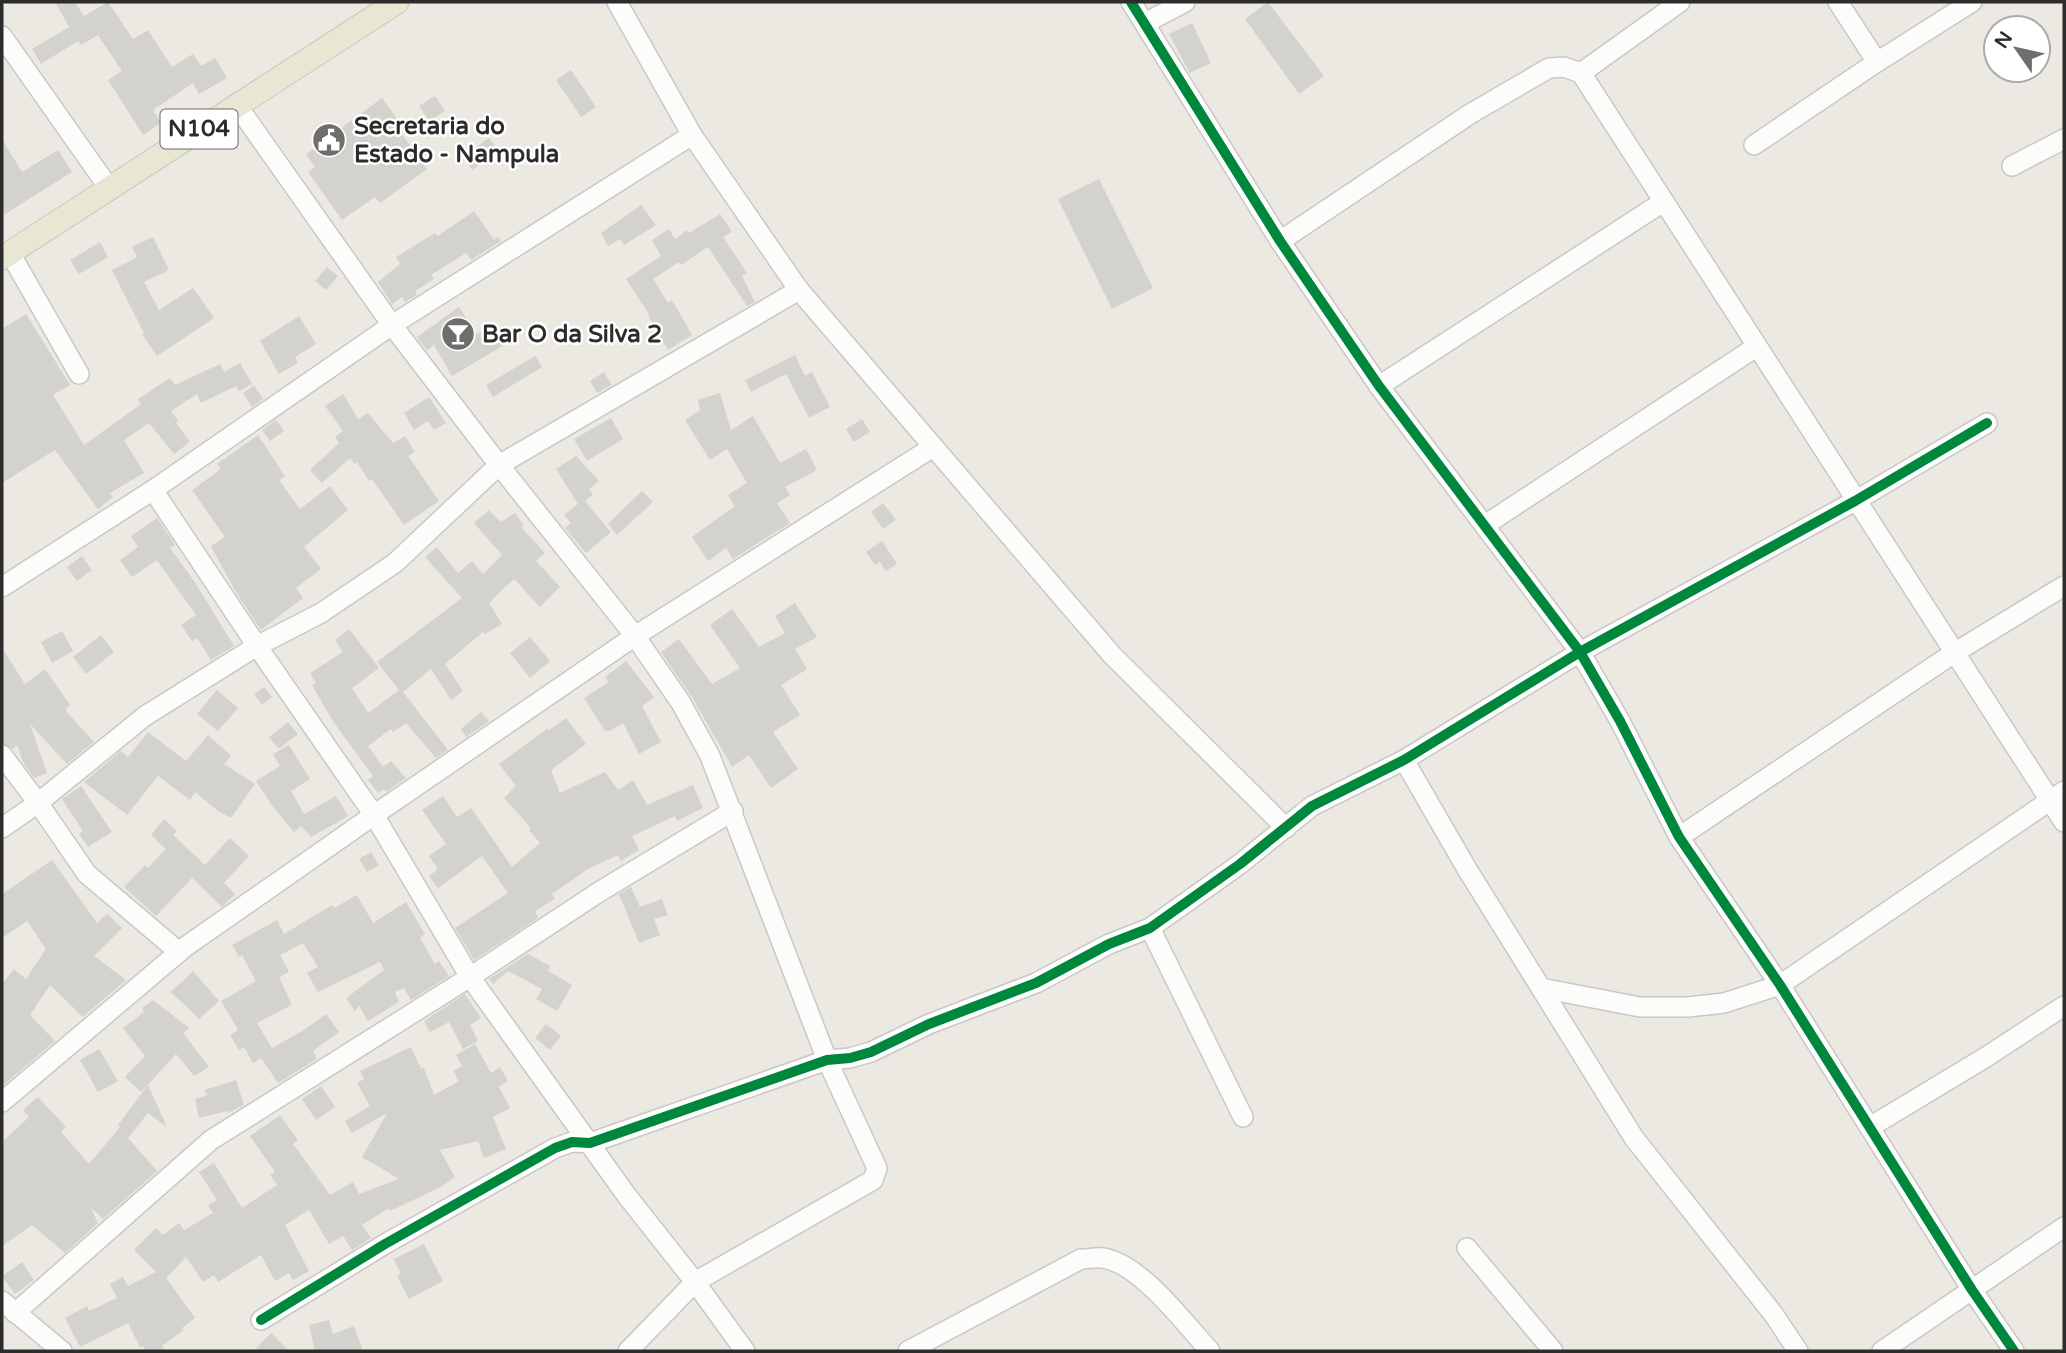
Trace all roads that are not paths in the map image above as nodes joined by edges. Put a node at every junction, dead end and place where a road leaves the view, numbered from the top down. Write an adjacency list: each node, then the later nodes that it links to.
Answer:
1 (397, 2): 12 (main road, N104)
2 (617, 2): 13 (street)
3 (1131, 2): 8 (street)
4 (1185, 2): 8 (street)
5 (1680, 2): 11 (street)
6 (1838, 2): 10 (street)
7 (1972, 2): 10 (street)
8 (1145, 23): 19 (street)
9 (2, 36): 17 (street)
10 (1877, 62): 15 (street)
11 (1581, 73): 18 (street); 19 (street)
12 (236, 104): 17 (main road, N104); 22 (street)
13 (692, 135): 21 (street); 22 (street)
14 (2064, 139): 16 (street)
15 (1754, 145)
16 (2012, 166)
17 (109, 188): 20 (main road, N104)
18 (1663, 202): 23 (street); 25 (street)
19 (1280, 242): 25 (street)
20 (6, 256): 24 (street)
21 (799, 289): 27 (street); 28 (street)
22 (392, 325): 28 (street); 29 (street)
23 (1756, 347): 30 (street); 31 (street)
24 (79, 374)
25 (1379, 386): 31 (street)
26 (1987, 423): 30 (street)
27 (933, 447): 34 (street); 46 (street)
28 (499, 465): 34 (street); 35 (street)
29 (153, 490): 33 (street); 35 (street)
30 (1855, 501): 36 (street); 37 (street)
31 (1485, 525): 36 (street)
32 (2064, 586): 37 (street)
33 (2, 587)
34 (635, 636): 42 (street); 43 (street)
35 (257, 646): 41 (street); 43 (street)
36 (1580, 652): 39 (street); 47 (street)
37 (1954, 653): 40 (street); 47 (street)
38 (2, 755): 41 (street)
39 (1404, 760): 46 (street); 52 (street)
40 (2057, 796): 44 (street); 51 (street)
41 (38, 803): 45 (street); 49 (street)
42 (733, 811): 50 (street); 54 (street)
43 (374, 814): 49 (street); 50 (street)
44 (2064, 822)
45 (2, 828)
46 (1286, 828): 48 (street)
47 (1679, 837): 51 (street)
48 (1150, 928): 54 (street); 56 (street)
49 (180, 952): 55 (street)
50 (470, 977): 58 (street); 63 (street)
51 (1780, 985): 52 (street); 57 (street)
52 (1541, 988): 71 (street)
53 (2064, 1006): 57 (street)
54 (827, 1060): 58 (street); 61 (street)
55 (2, 1102)
56 (1243, 1117)
57 (1870, 1127): 62 (street)
58 (590, 1143): 61 (street); 64 (street)
59 (2064, 1227): 62 (street)
60 (1467, 1248): 70 (street)
61 (695, 1282): 66 (street); 67 (street)
62 (1972, 1290): 72 (street); 73 (street)
63 (8, 1307): 65 (street)
64 (261, 1320)
65 (62, 1351)
66 (628, 1351)
67 (745, 1351)
68 (908, 1351): 69 (street)
69 (1210, 1351)
70 (1553, 1351)
71 (1798, 1351)
72 (1882, 1351)
73 (2014, 1351)

